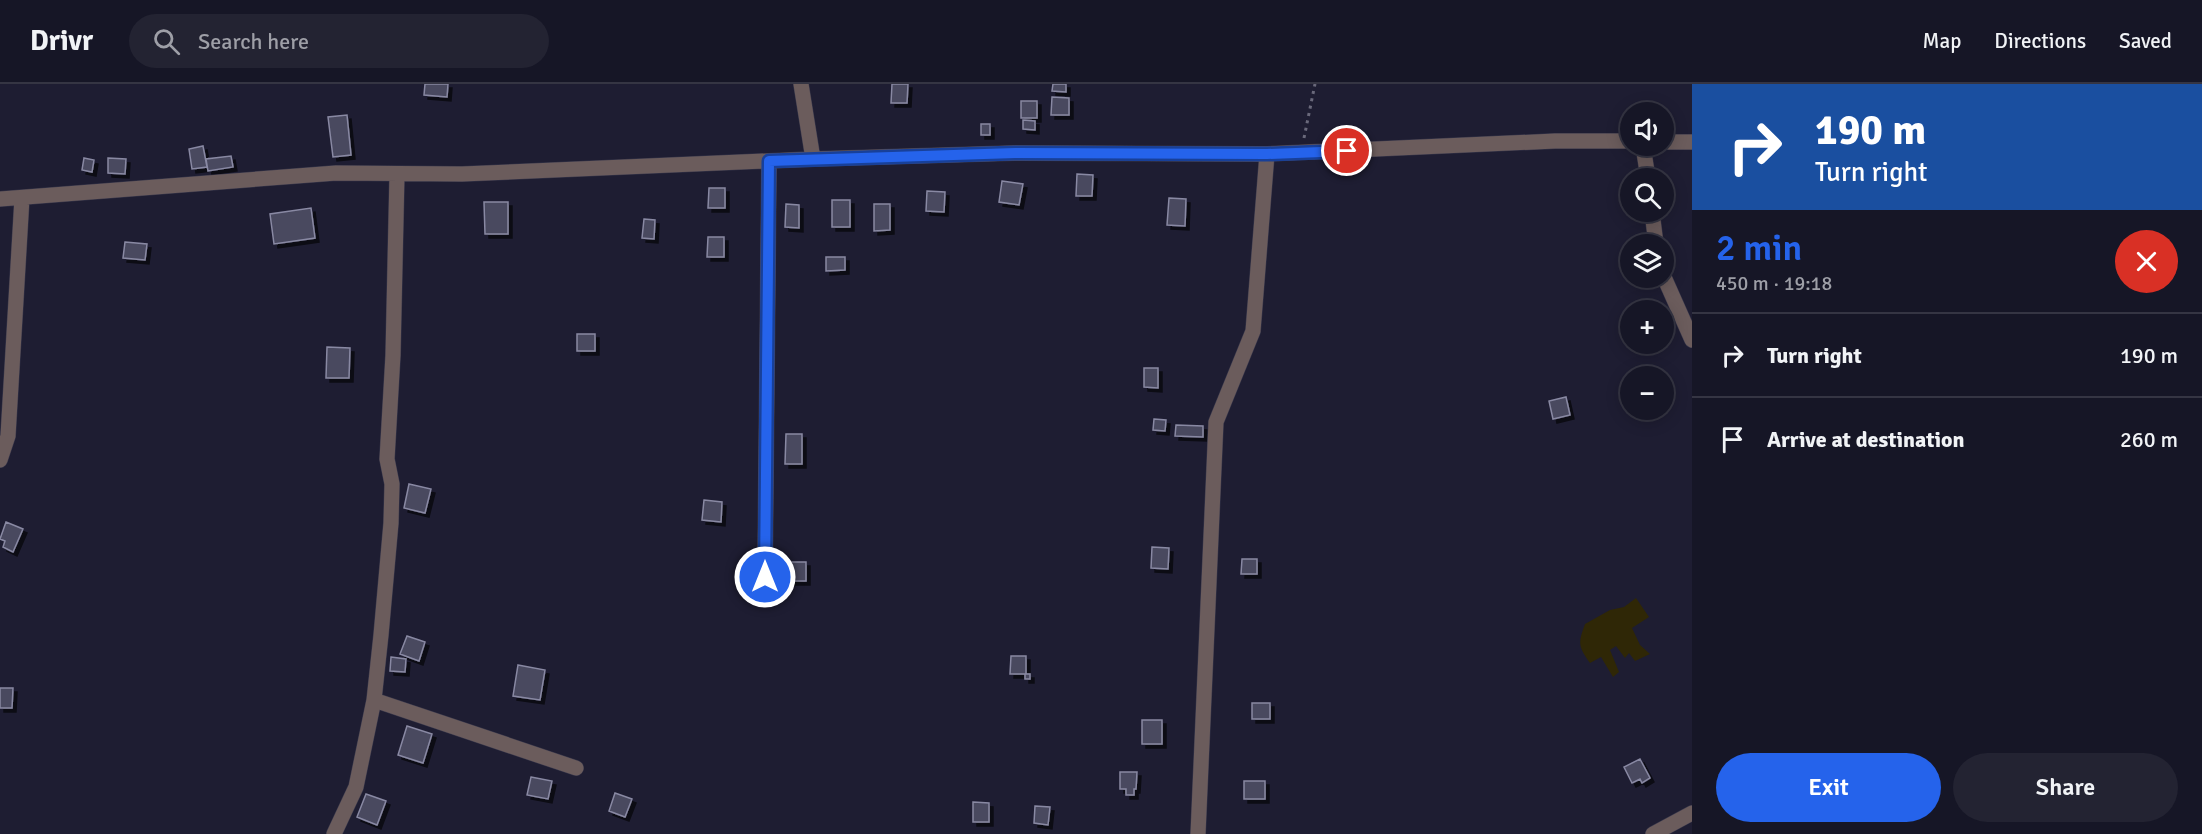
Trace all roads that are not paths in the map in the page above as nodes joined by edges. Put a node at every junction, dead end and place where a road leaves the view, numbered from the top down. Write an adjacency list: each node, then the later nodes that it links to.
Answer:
1 (801, 84): 6 (street)
2 (1620, 141): 5 (street)
3 (1674, 142): 4 (street)
4 (1692, 142)
5 (1267, 154): 6 (street); 19 (street)
6 (813, 159): 7 (street)
7 (769, 161): 8 (street); 14 (street)
8 (397, 174): 9 (street); 15 (street)
9 (22, 198): 10 (street); 13 (street)
10 (0, 199)
11 (1669, 288): 12 (street)
12 (1692, 340)
13 (0, 460)
14 (765, 577)
15 (374, 700): 16 (street); 18 (street)
16 (576, 768)
17 (1692, 813): 20 (street)
18 (334, 834)
19 (1198, 834)
20 (1653, 834)

